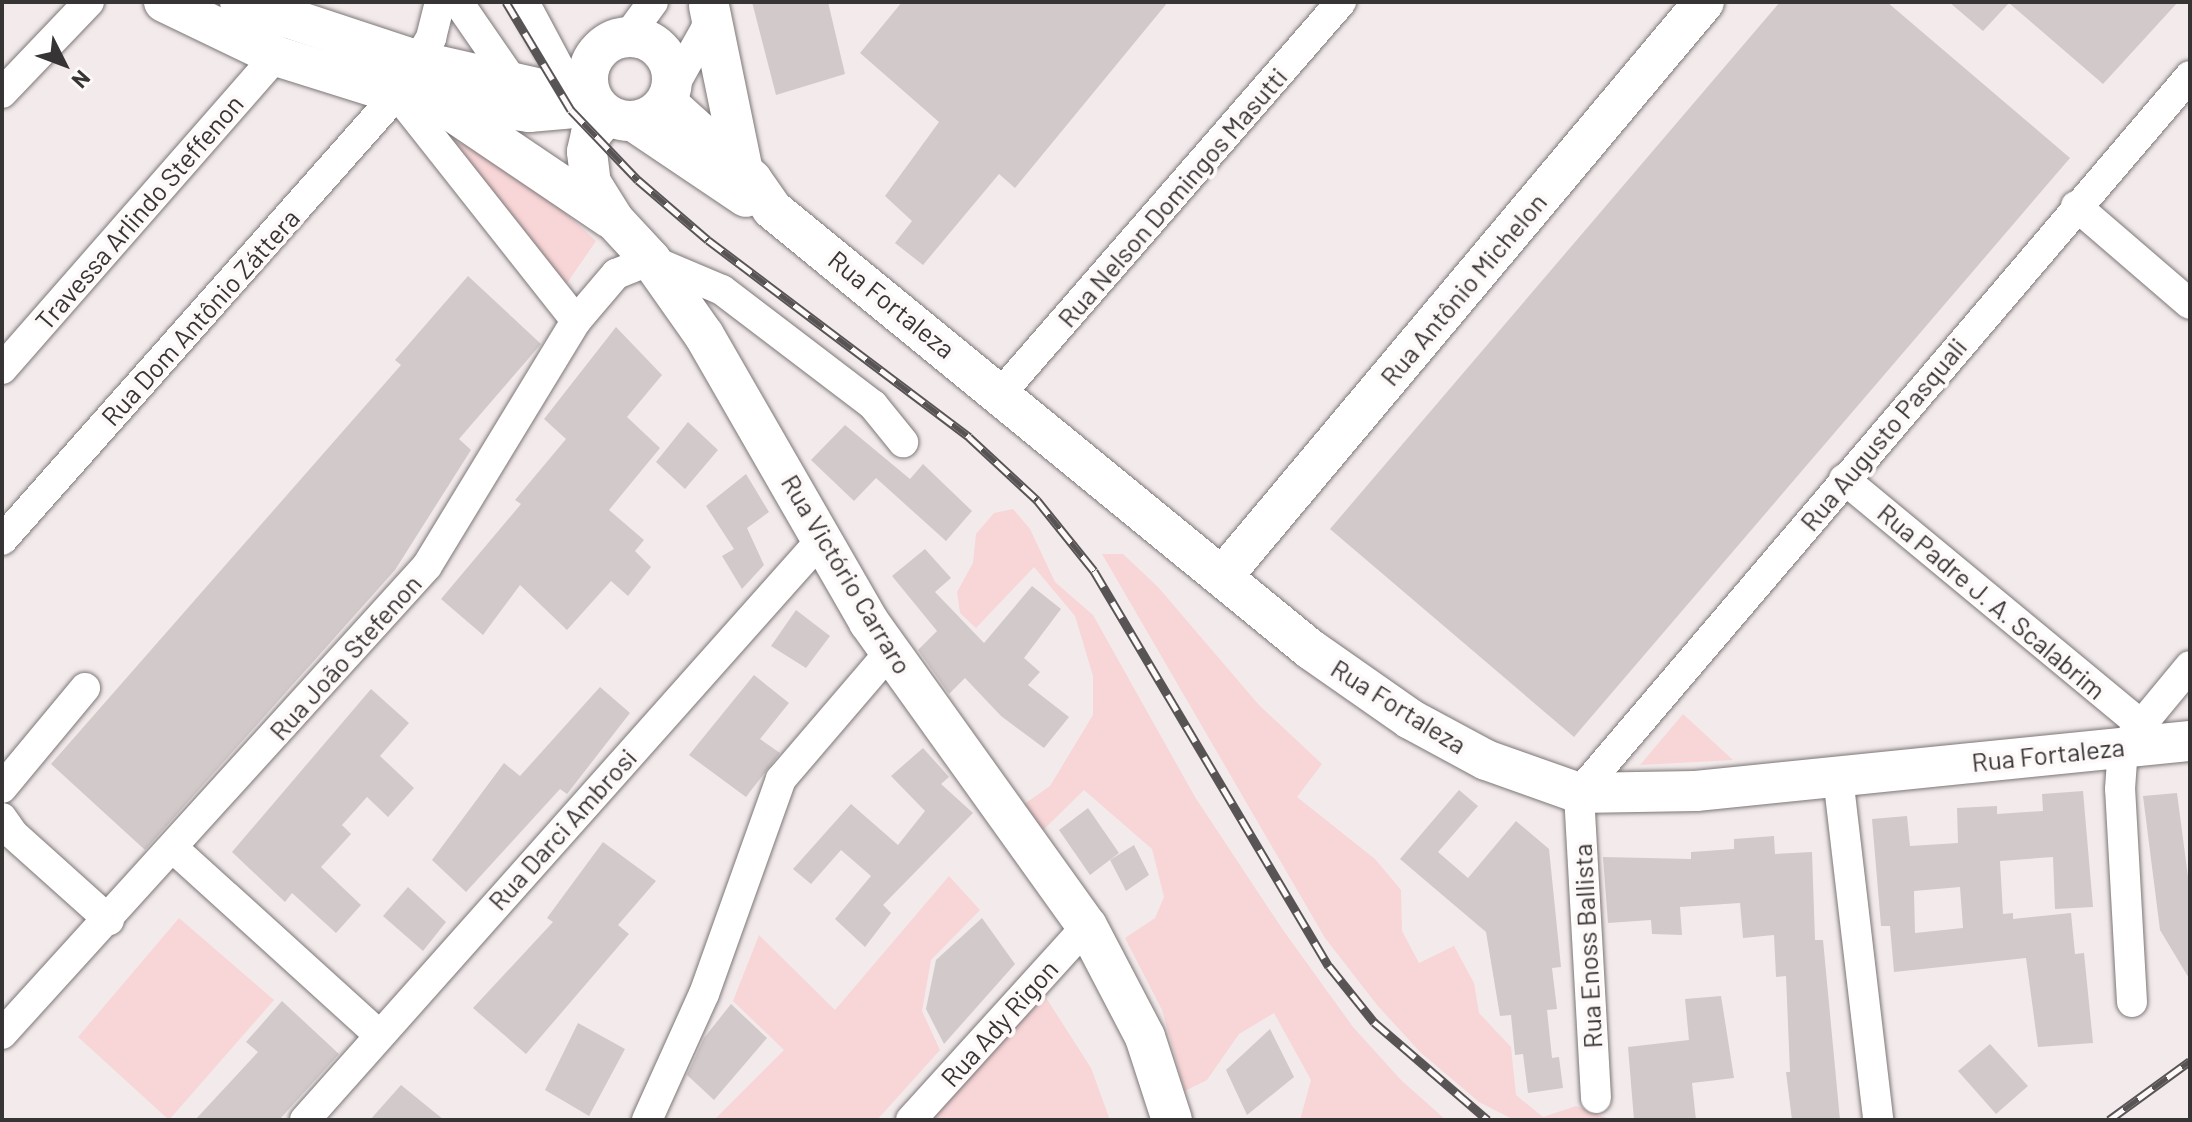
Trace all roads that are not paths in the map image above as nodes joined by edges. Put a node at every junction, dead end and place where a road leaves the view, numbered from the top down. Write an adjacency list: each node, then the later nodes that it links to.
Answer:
1 (89, 2): 15 (street)
2 (164, 2): 12 (main road)
3 (240, 2): 13 (main road)
4 (440, 2): 13 (street, Rua Dom Antônio Záttera)
5 (458, 2): 17 (street)
6 (524, 2): 18 (street)
7 (653, 2): 11 (street)
8 (1341, 2): 26 (street, Rua Nelson Domingos Masutti)
9 (1704, 2): 31 (main road, Rua Antônio Michelon)
10 (709, 4): 18 (street); 19 (main road)
11 (628, 36): 18 (main road, Rua Victório Carraro); 18 (main road)
12 (276, 56): 16 (main road); 25 (street, Travessa Arlindo Steffenon)
13 (418, 61): 16 (street, Rua Dom Antônio Záttera); 17 (main road)
14 (2190, 76): 20 (street, Rua Augusto Pasquali)
15 (2, 93)
16 (416, 97): 17 (main road); 21 (main road); 24 (street); 30 (street, Rua Dom Antônio Záttera)
17 (523, 99): 18 (main road)
18 (619, 101): 19 (main road, Rua Fortaleza); 21 (main road, Rua Victório Carraro)
19 (752, 185): 26 (main road, Rua Fortaleza)
20 (2076, 206): 23 (street); 28 (street, Rua Augusto Pasquali)
21 (614, 220): 22 (main road, Rua Victório Carraro)
22 (651, 260): 24 (street, Rua João Stefenon); 27 (street); 29 (main road, Rua Victório Carraro)
23 (2190, 304)
24 (576, 321): 41 (street, Rua João Stefenon)
25 (2, 369)
26 (1002, 392): 31 (main road, Rua Fortaleza)
27 (903, 442)
28 (1844, 479): 35 (street, Rua Padre J. A. Scalabrim); 39 (street, Rua Augusto Pasquali)
29 (822, 539): 32 (main road, Rua Victório Carraro); 46 (street, Rua Darci Ambrosi)
30 (2, 540)
31 (1222, 577): 39 (main road, Rua Fortaleza)
32 (890, 652): 43 (main road, Rua Victório Carraro); 49 (street)
33 (2190, 666): 35 (street)
34 (85, 688): 38 (street)
35 (2132, 735): 36 (main road, Rua Fortaleza); 37 (main road, Rua Fortaleza); 44 (street)
36 (2190, 741)
37 (1838, 777): 39 (main road, Rua Fortaleza); 52 (street)
38 (2, 788)
39 (1579, 793): 47 (street, Rua Enoss Ballista)
40 (2, 818): 42 (street)
41 (173, 848): 42 (street, Rua João Stefenon); 46 (street)
42 (109, 920): 45 (street, Rua João Stefenon)
43 (1087, 926): 50 (street, Rua Ady Rigon); 51 (main road, Rua Victório Carraro)
44 (2132, 1002)
45 (2, 1034)
46 (378, 1034): 48 (street, Rua Darci Ambrosi)
47 (1596, 1098)
48 (305, 1120)
49 (647, 1120)
50 (911, 1120)
51 (1172, 1120)
52 (1878, 1120)

